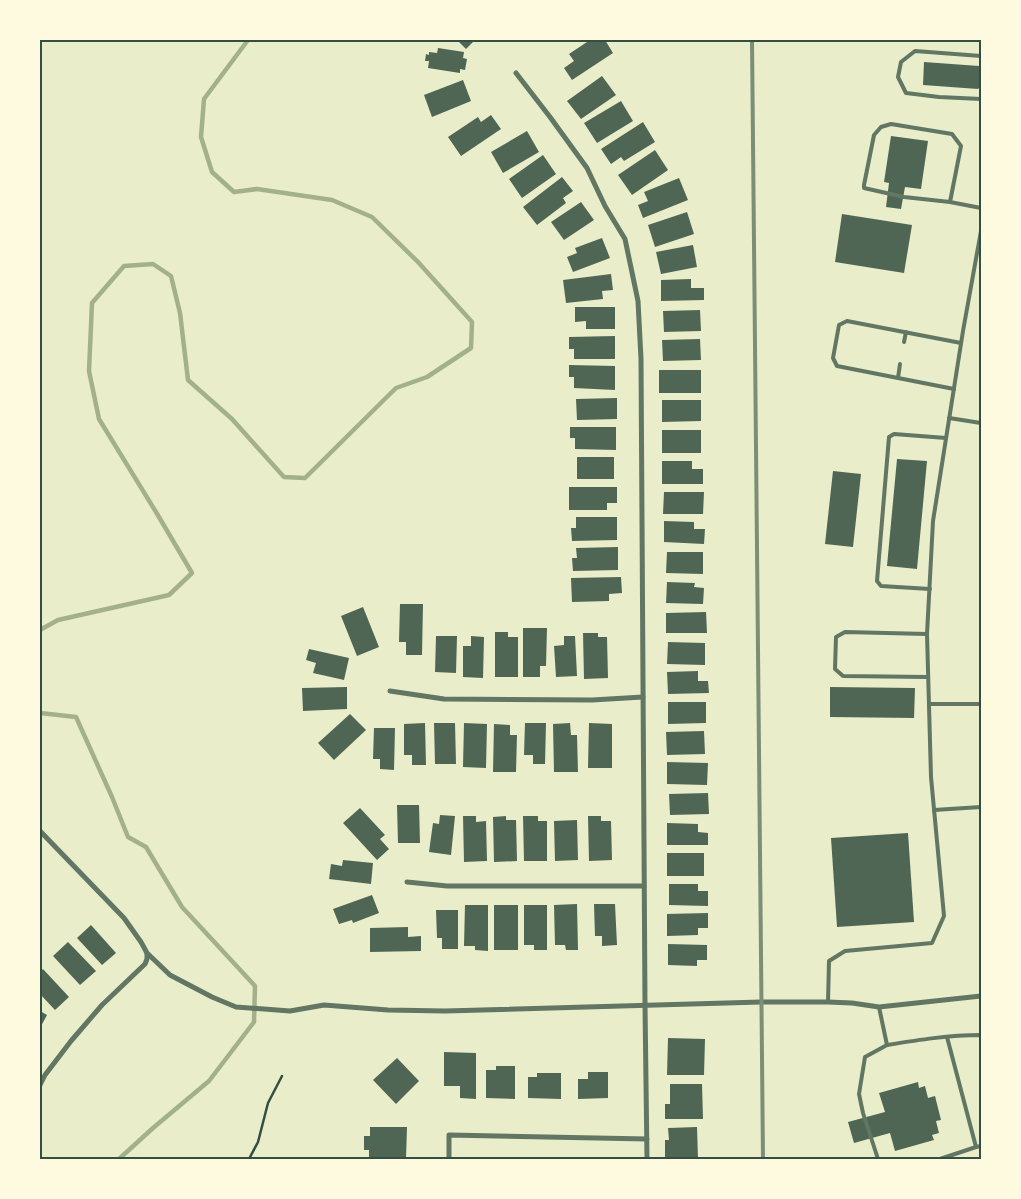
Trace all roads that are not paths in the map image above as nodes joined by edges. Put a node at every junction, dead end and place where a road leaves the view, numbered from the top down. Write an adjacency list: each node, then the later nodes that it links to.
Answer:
1 (981, 56): 3 (lane)
2 (516, 73): 20 (street)
3 (981, 99)
4 (950, 202): 4 (lane); 5 (lane)
5 (981, 208)
6 (981, 231): 9 (lane)
7 (906, 332): 8 (lane); 9 (lane); 11 (lane)
8 (904, 342)
9 (961, 343): 12 (lane)
10 (900, 364): 11 (lane)
11 (898, 378): 12 (lane)
12 (954, 390): 13 (lane)
13 (949, 418): 14 (lane); 15 (lane)
14 (981, 423)
15 (946, 438): 16 (lane); 16 (lane)
16 (930, 589): 17 (lane)
17 (927, 634): 18 (lane); 18 (lane)
18 (928, 677): 21 (lane)
19 (390, 691): 20 (street)
20 (643, 697): 27 (street)
21 (929, 704): 22 (lane); 24 (lane)
22 (981, 704)
23 (981, 807): 24 (lane)
24 (934, 810): 30 (lane)
25 (40, 831): 28 (street)
26 (407, 882): 27 (street)
27 (644, 886): 31 (street)
28 (147, 953): 31 (street); 36 (street)
29 (981, 996): 32 (street)
30 (828, 1002): 31 (street); 32 (street)
31 (645, 1005): 37 (street)
32 (879, 1007): 35 (lane)
33 (981, 1036): 34 (lane)
34 (947, 1037): 35 (lane); 39 (lane)
35 (887, 1045): 42 (lane)
36 (40, 1085)
37 (647, 1139): 40 (street); 41 (street)
38 (981, 1146): 39 (lane)
39 (976, 1147): 43 (lane)
40 (449, 1159)
41 (647, 1159)
42 (878, 1159)
43 (940, 1159)

